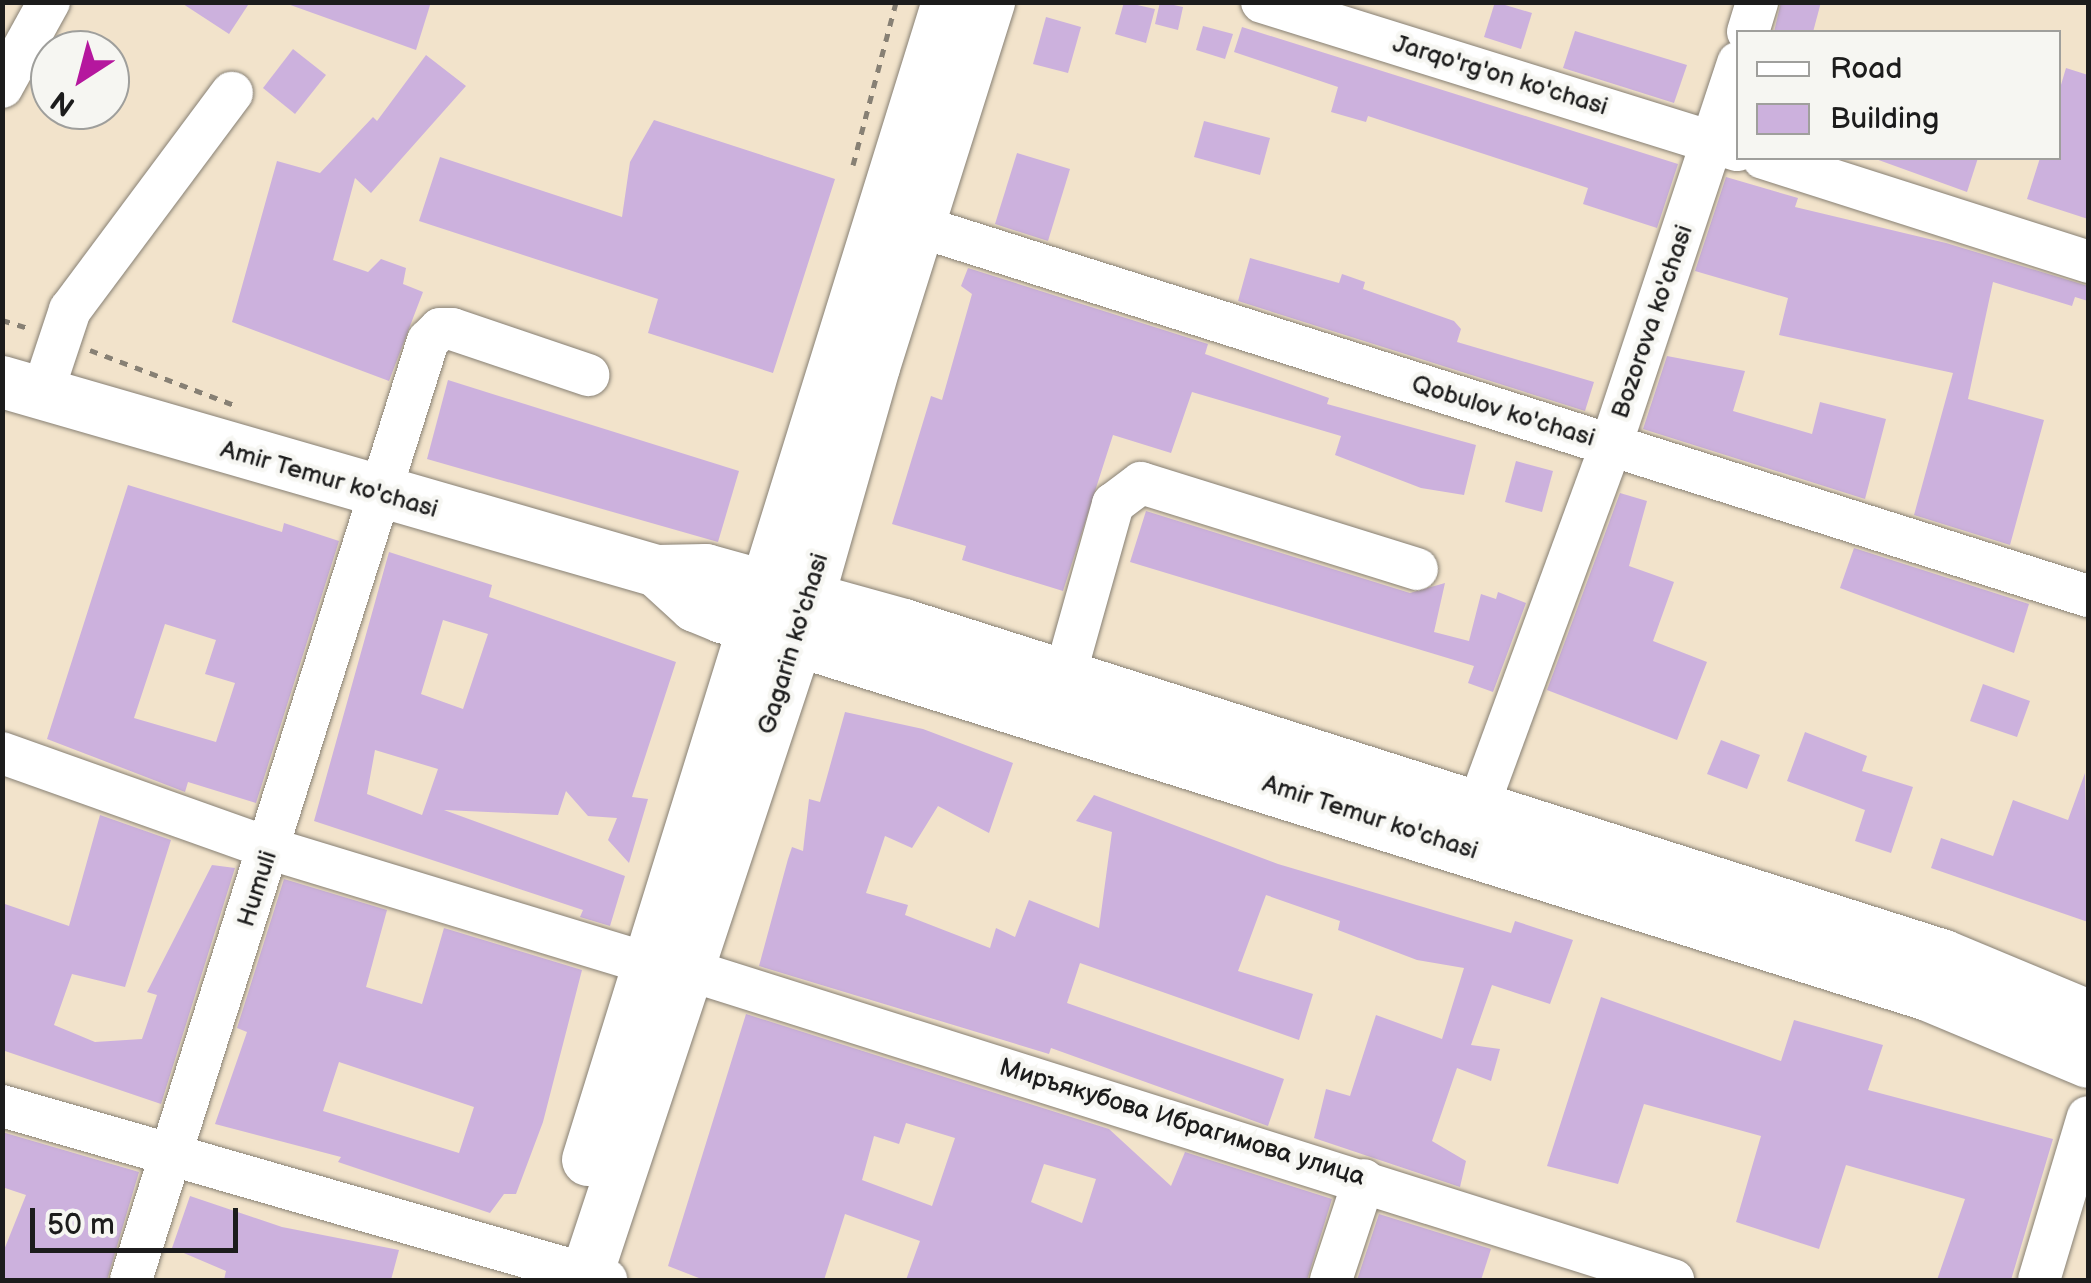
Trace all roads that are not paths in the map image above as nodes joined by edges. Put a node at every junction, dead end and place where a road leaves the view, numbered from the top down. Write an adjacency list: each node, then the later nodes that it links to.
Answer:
1 (49, 2): 8 (street)
2 (948, 2): 20 (main road, Gagarin ko'chasi)
3 (989, 2): 12 (main road, Gagarin ko'chasi)
4 (1262, 2): 10 (street, Jarqo'rg'on ko'chasi)
5 (1757, 2): 6 (street)
6 (1749, 30)
7 (1736, 77): 10 (street, Bozorova ko'chasi)
8 (2, 87)
9 (232, 93): 15 (street)
10 (1726, 146): 16 (street, Bozorova ko'chasi)
11 (1769, 160): 13 (street)
12 (918, 226): 16 (street, Qobulov ko'chasi); 20 (main road, Gagarin ko'chasi)
13 (2088, 262)
14 (588, 375): 17 (street, Humuli)
15 (22, 388): 17 (main road, Amir Temur ko'chasi)
16 (1611, 445): 19 (street, Qobulov ko'chasi); 23 (street, Bozorova ko'chasi)
17 (383, 497): 20 (main road, Amir Temur ko'chasi); 24 (street, Humuli)
18 (1417, 568): 21 (street)
19 (2088, 596)
20 (783, 612): 21 (main road, Amir Temur ko'chasi); 25 (main road, Gagarin ko'chasi); 27 (main road, Amir Temur ko'chasi)
21 (1066, 675): 23 (main road, Amir Temur ko'chasi)
22 (2, 753): 24 (street, Миръякубова Ибрагимова улица)
23 (1479, 804): 26 (main road, Amir Temur ko'chasi)
24 (271, 849): 25 (street, Миръякубова Ибрагимова улица); 30 (street, Humuli)
25 (670, 967): 31 (street, Миръякубова Ибрагимова улица); 32 (main road, Gagarin ko'chasi)
26 (2088, 1016)
27 (2088, 1062)
28 (2, 1106): 30 (street)
29 (2088, 1117): 36 (street)
30 (168, 1159): 32 (street); 33 (street, Humuli)
31 (1364, 1180): 34 (street); 35 (street, Миръякубова Ибрагимова улица)
32 (576, 1276)
33 (131, 1280)
34 (1331, 1280)
35 (1673, 1280)
36 (2039, 1280)

